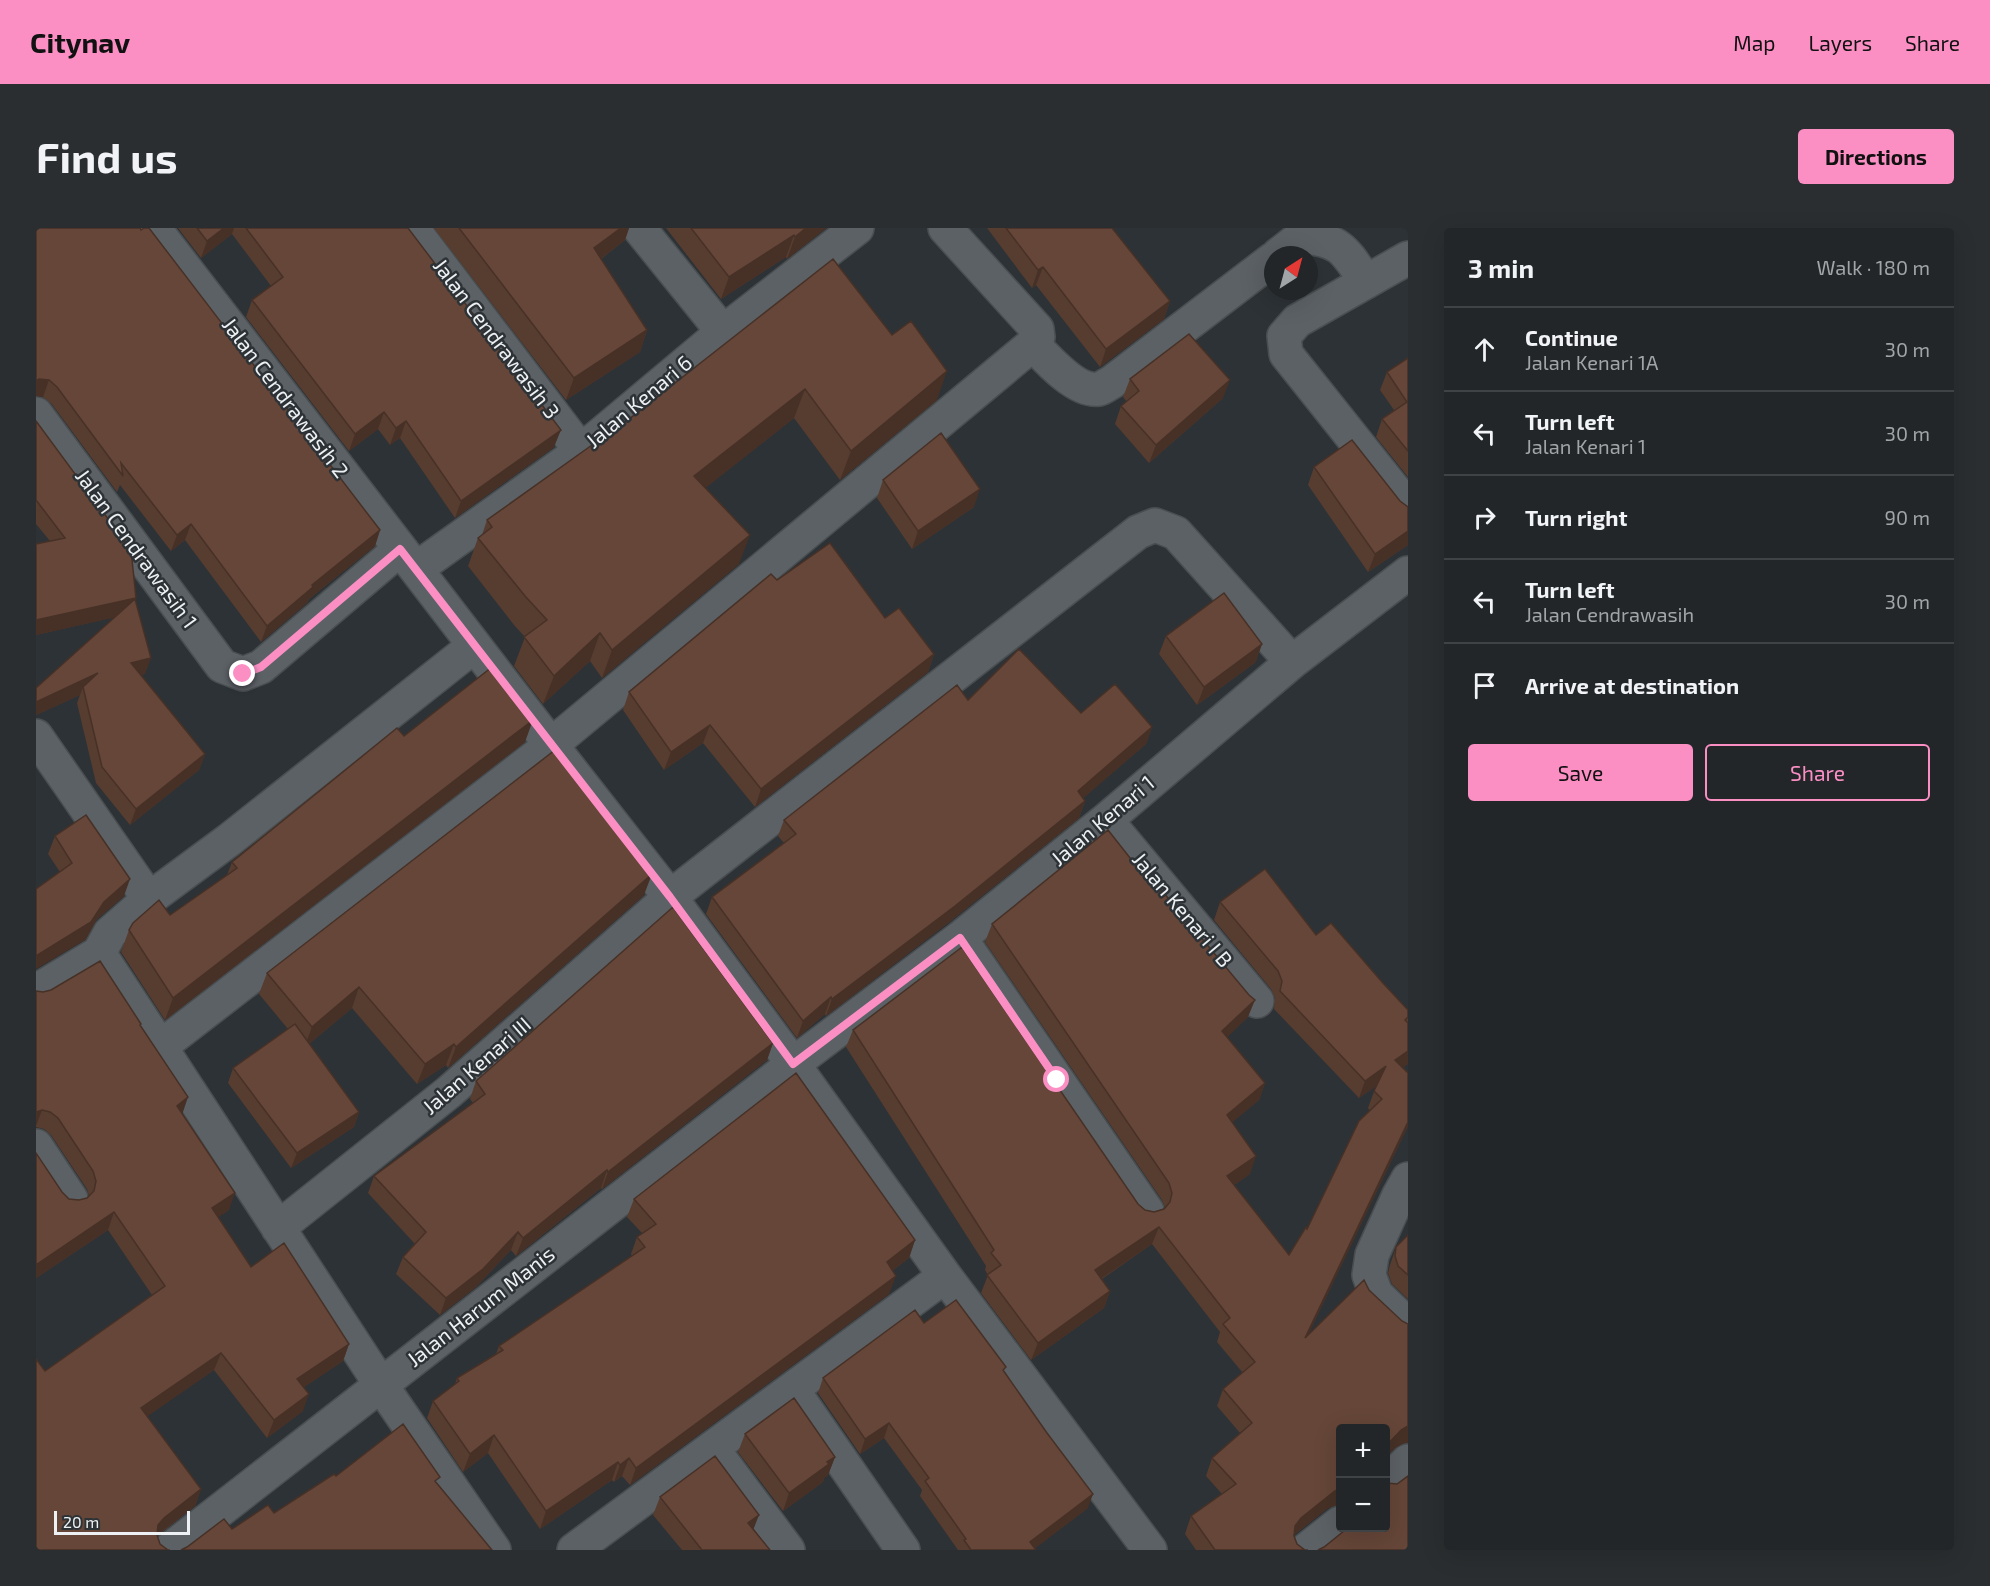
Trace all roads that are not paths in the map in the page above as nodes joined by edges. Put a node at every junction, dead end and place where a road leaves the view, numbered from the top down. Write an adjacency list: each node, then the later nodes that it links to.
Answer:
1 (154, 228): 15 (street, Jalan Cendrawasih 2)
2 (412, 228): 13 (street, Jalan Cendrawasih 3)
3 (639, 228): 10 (street)
4 (945, 228): 11 (street)
5 (850, 230): 10 (street, Jalan Kenari 6)
6 (1290, 246): 9 (street)
7 (1408, 258): 9 (street)
8 (1264, 266): 11 (street)
9 (1366, 282): 14 (street)
10 (723, 332): 13 (street, Jalan Kenari 6)
11 (1033, 344): 21 (street)
12 (36, 414): 19 (street, Jalan Cendrawasih 1)
13 (581, 451): 15 (street, Jalan Kenari 6)
14 (1408, 507)
15 (408, 559): 17 (street, Jalan Cendrawasih 2); 19 (street, Jalan Kenari 6)
16 (1408, 573): 18 (street, Jalan Kenari 1)
17 (474, 646): 21 (street, Jalan Cendrawasih 2); 24 (street)
18 (1292, 662): 22 (street, Jalan Kenari 1); 23 (street, Jalan Kenari III)
19 (243, 674)
20 (36, 736): 24 (street)
21 (551, 746): 23 (street, Jalan Cendrawasih 2); 29 (street)
22 (1106, 820): 25 (street, Jalan Kenari 1); 28 (street, Jalan Kenari I B)
23 (670, 897): 30 (street, Jalan Cendrawasih 2); 35 (street, Jalan Kenari III)
24 (149, 899): 26 (street)
25 (960, 938): 30 (street, Jalan Kenari 1); 34 (street)
26 (99, 953): 27 (street); 29 (street)
27 (36, 991)
28 (1257, 1001)
29 (160, 1047): 35 (street)
30 (793, 1064): 36 (street, Jalan Cendrawasih 2); 38 (street, Jalan Harum Manis)
31 (36, 1146): 33 (street)
32 (1408, 1179): 37 (street)
33 (71, 1199)
34 (1147, 1211)
35 (278, 1228): 38 (street)
36 (945, 1276): 39 (street); 49 (street, Jalan Cendrawasih 2)
37 (1408, 1325)
38 (381, 1385): 44 (street, Jalan Harum Manis); 45 (street)
39 (792, 1389): 40 (street); 48 (street)
40 (712, 1448): 46 (street); 47 (street)
41 (1408, 1461): 42 (street)
42 (1390, 1479)
43 (1336, 1527): 50 (street)
44 (169, 1550)
45 (494, 1550)
46 (574, 1550)
47 (788, 1550)
48 (903, 1550)
49 (1150, 1550)
50 (1306, 1550)

